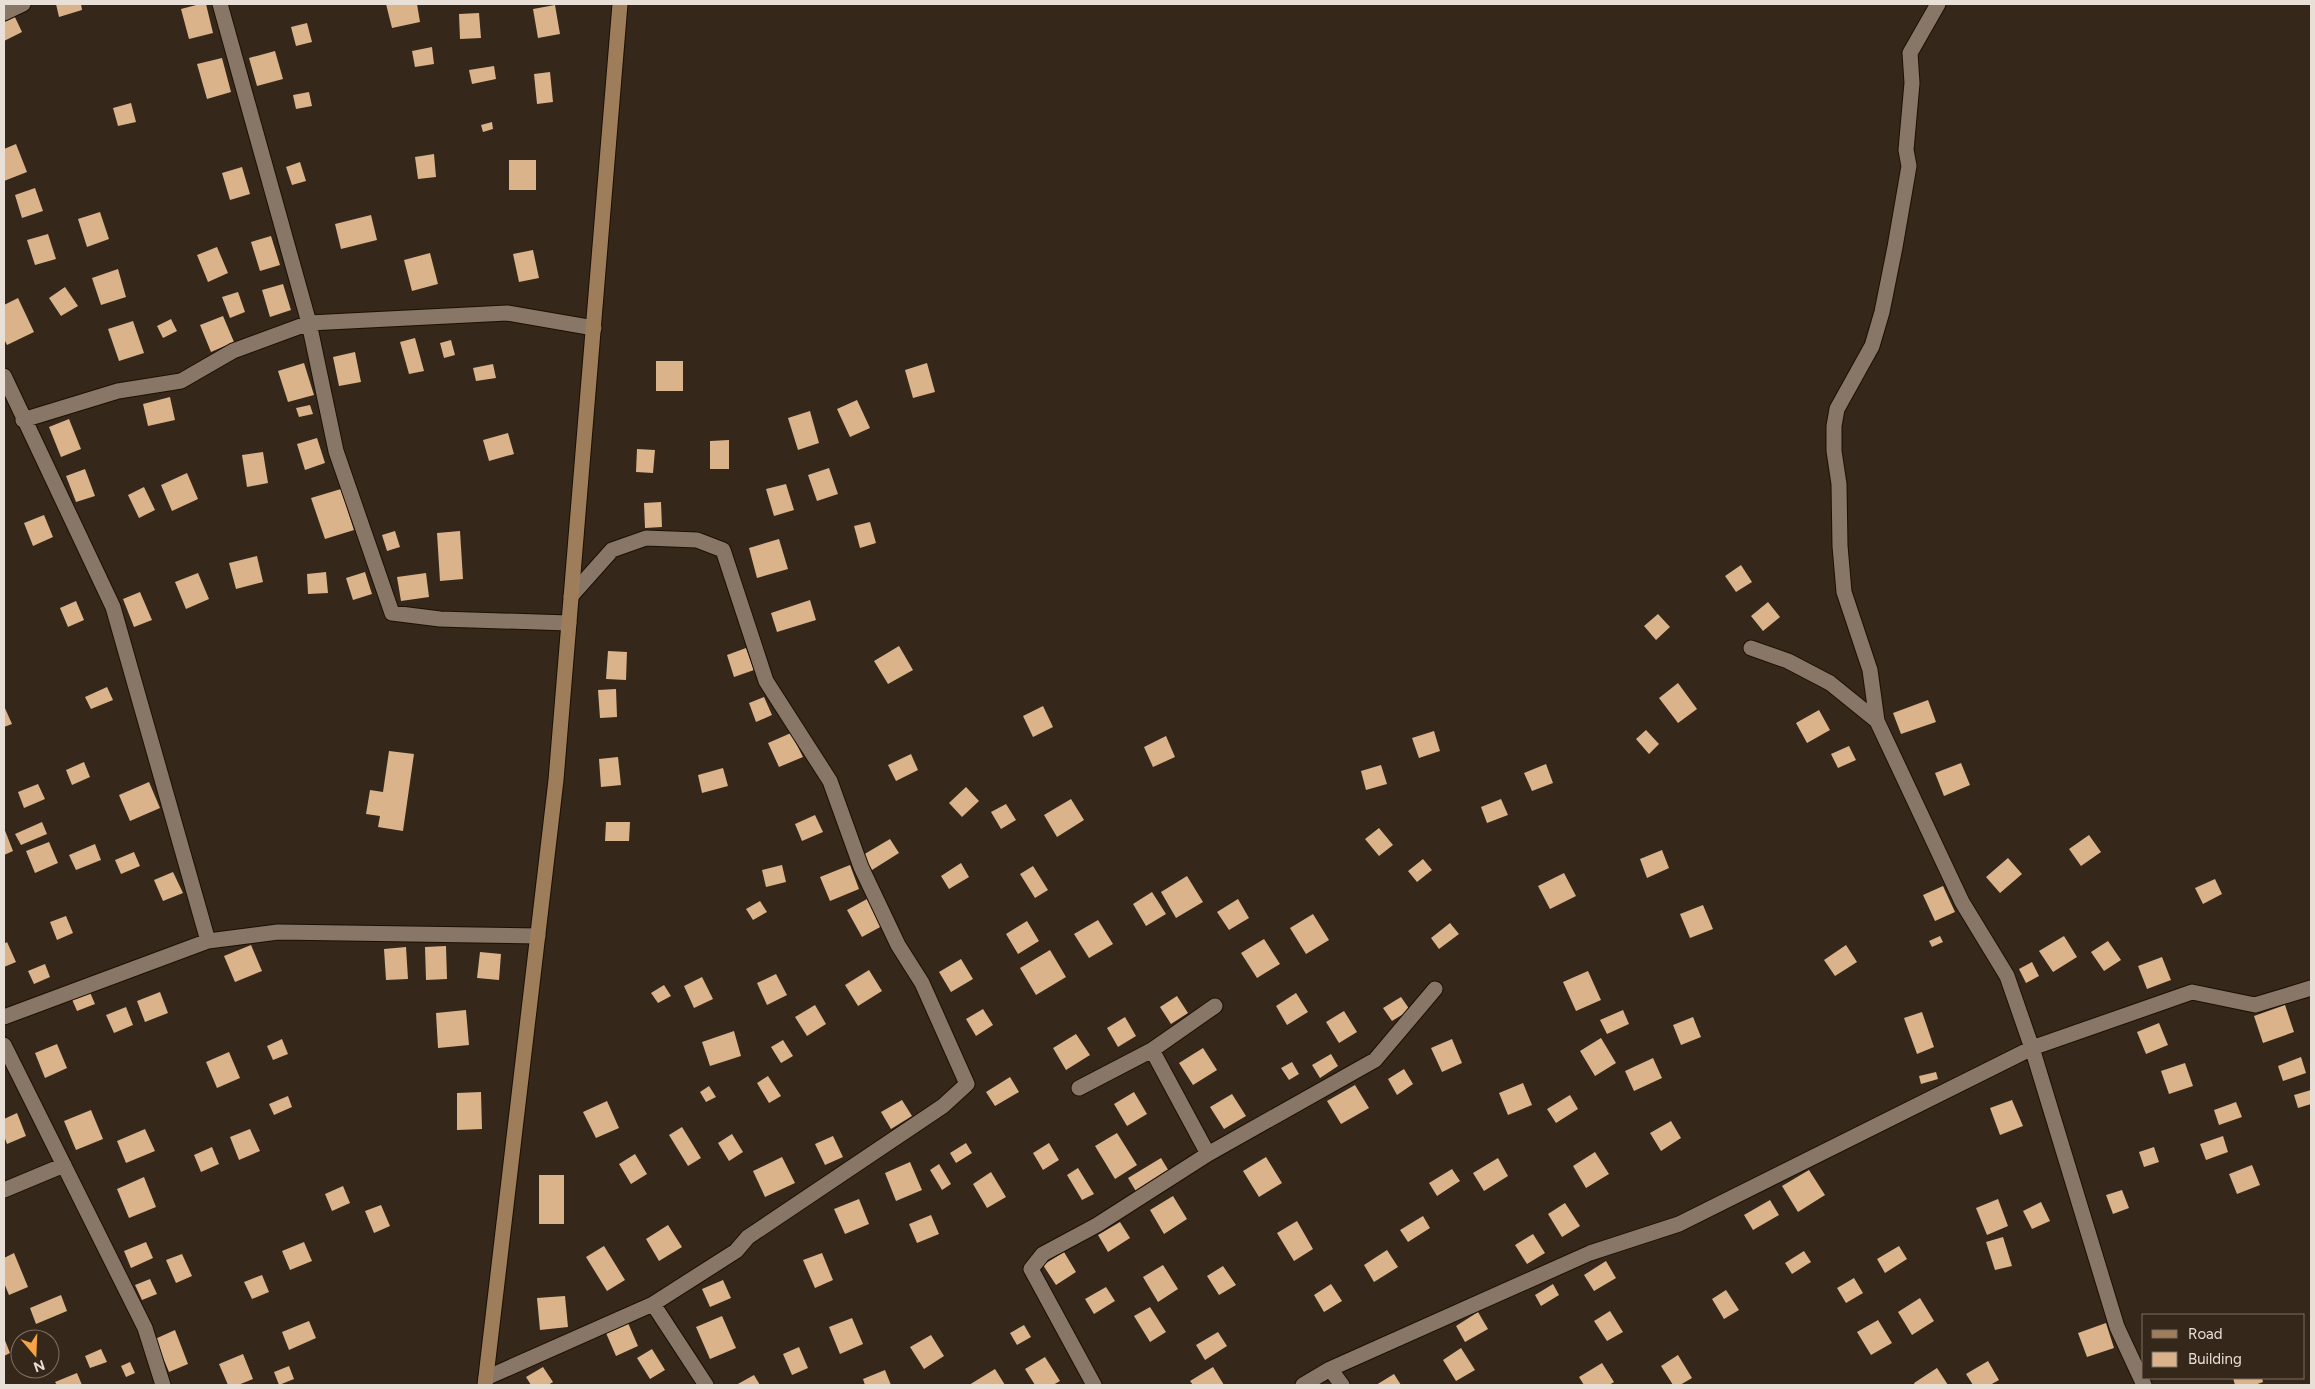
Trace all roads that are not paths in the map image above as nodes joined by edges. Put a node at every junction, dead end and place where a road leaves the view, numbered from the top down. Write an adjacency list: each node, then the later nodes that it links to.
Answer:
1 (23, 4): 5 (street)
2 (220, 4): 6 (street)
3 (620, 4): 7 (main road)
4 (1938, 4): 13 (street)
5 (4, 13)
6 (309, 323): 7 (street); 9 (street); 11 (street)
7 (594, 328): 10 (main road)
8 (4, 376): 9 (street)
9 (23, 420): 15 (street)
10 (571, 596): 11 (main road); 27 (street)
11 (569, 623): 14 (main road)
12 (1751, 648): 13 (street)
13 (1876, 721): 21 (street)
14 (538, 936): 15 (street); 29 (main road)
15 (208, 941): 19 (street)
16 (2311, 988): 21 (street)
17 (1435, 989): 24 (street)
18 (1215, 1006): 22 (street)
19 (4, 1016)
20 (4, 1045): 25 (street)
21 (2032, 1048): 28 (street); 35 (street)
22 (1152, 1050): 23 (street); 24 (street)
23 (1079, 1088)
24 (1208, 1154): 32 (street)
25 (64, 1165): 26 (street); 30 (street)
26 (4, 1190)
27 (653, 1304): 29 (street); 31 (street)
28 (1330, 1369): 33 (street); 34 (street)
29 (485, 1381)
30 (163, 1385)
31 (706, 1385)
32 (1094, 1385)
33 (1303, 1385)
34 (1342, 1385)
35 (2144, 1385)

